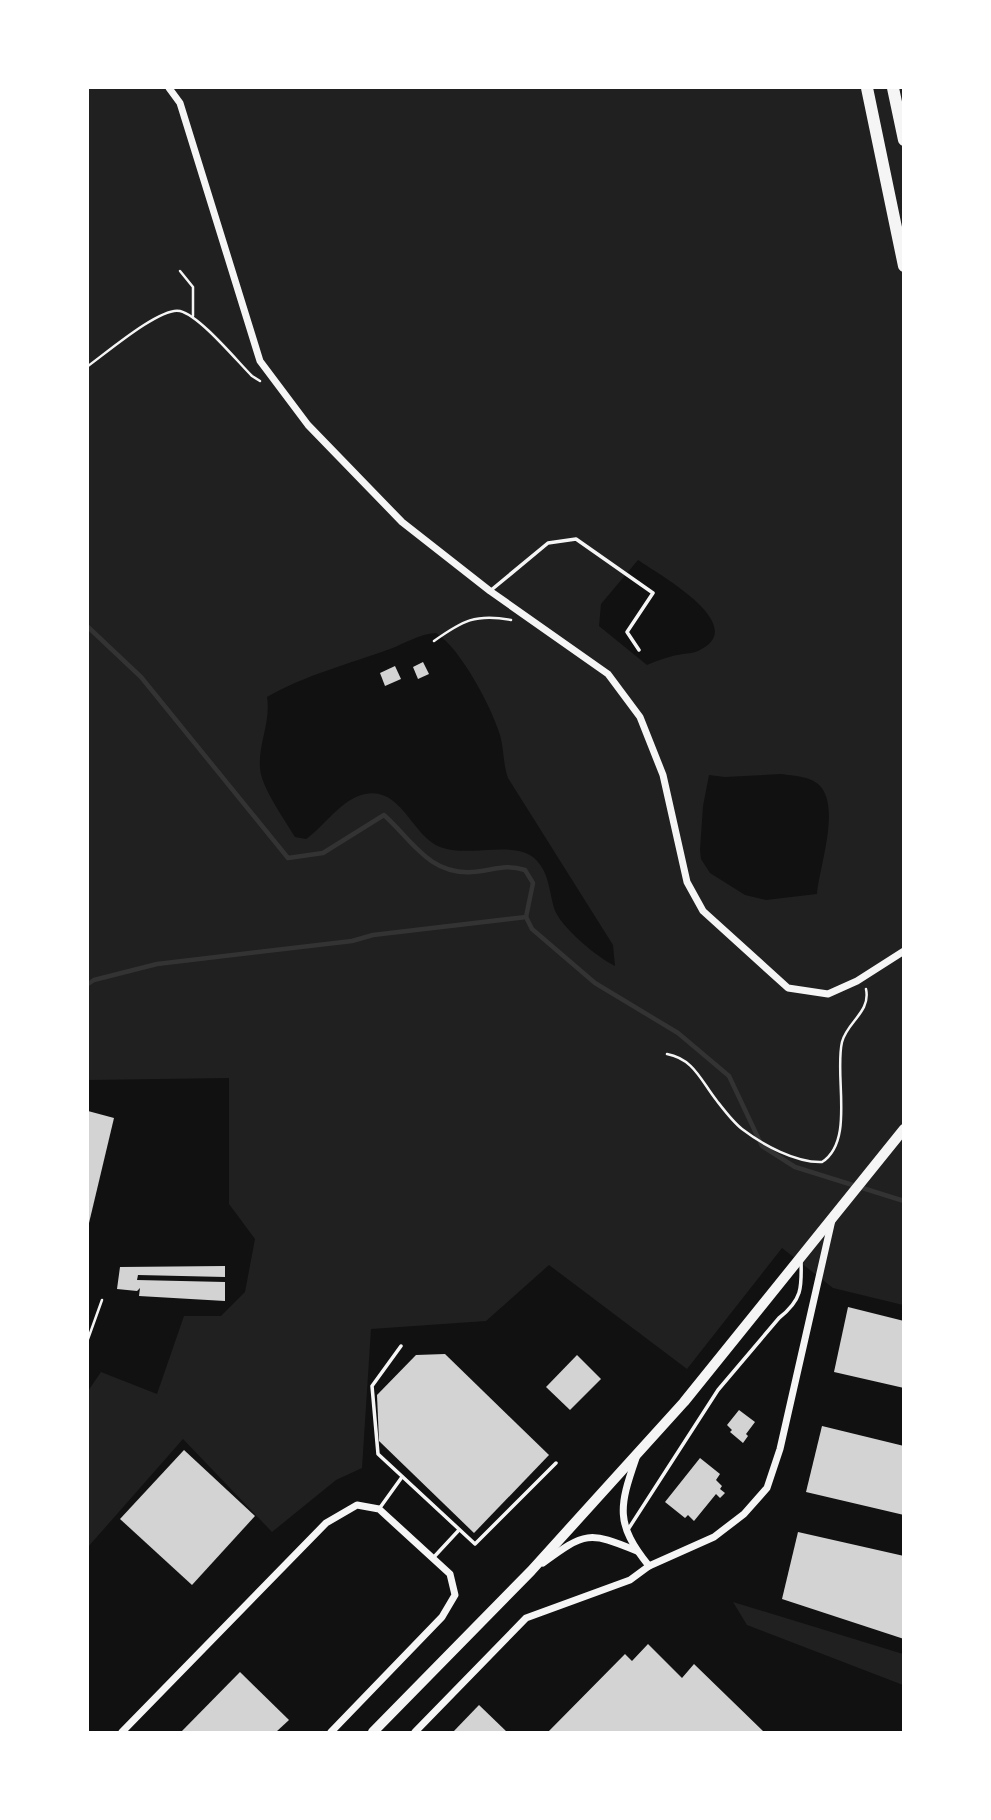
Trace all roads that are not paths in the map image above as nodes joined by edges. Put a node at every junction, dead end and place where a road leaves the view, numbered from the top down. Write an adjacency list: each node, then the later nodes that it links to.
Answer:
1 (169, 88): 6 (street)
2 (867, 88): 5 (highway)
3 (893, 88): 4 (highway)
4 (904, 141)
5 (904, 266)
6 (489, 591): 7 (lane); 8 (street)
7 (639, 650)
8 (904, 951)
9 (904, 1129): 10 (street)
10 (833, 1216): 11 (street); 21 (street)
11 (801, 1255): 13 (street); 18 (lane)
12 (401, 1346): 15 (lane)
13 (637, 1454): 18 (street); 22 (street)
14 (556, 1463): 17 (lane)
15 (402, 1477): 16 (lane); 17 (lane)
16 (379, 1509): 20 (street); 23 (street)
17 (460, 1530): 20 (lane)
18 (626, 1533): 19 (street)
19 (637, 1551): 21 (street); 22 (street)
20 (433, 1558): 24 (street)
21 (649, 1566): 26 (street)
22 (531, 1571): 25 (street)
23 (122, 1732)
24 (331, 1732)
25 (373, 1732)
26 (415, 1732)

